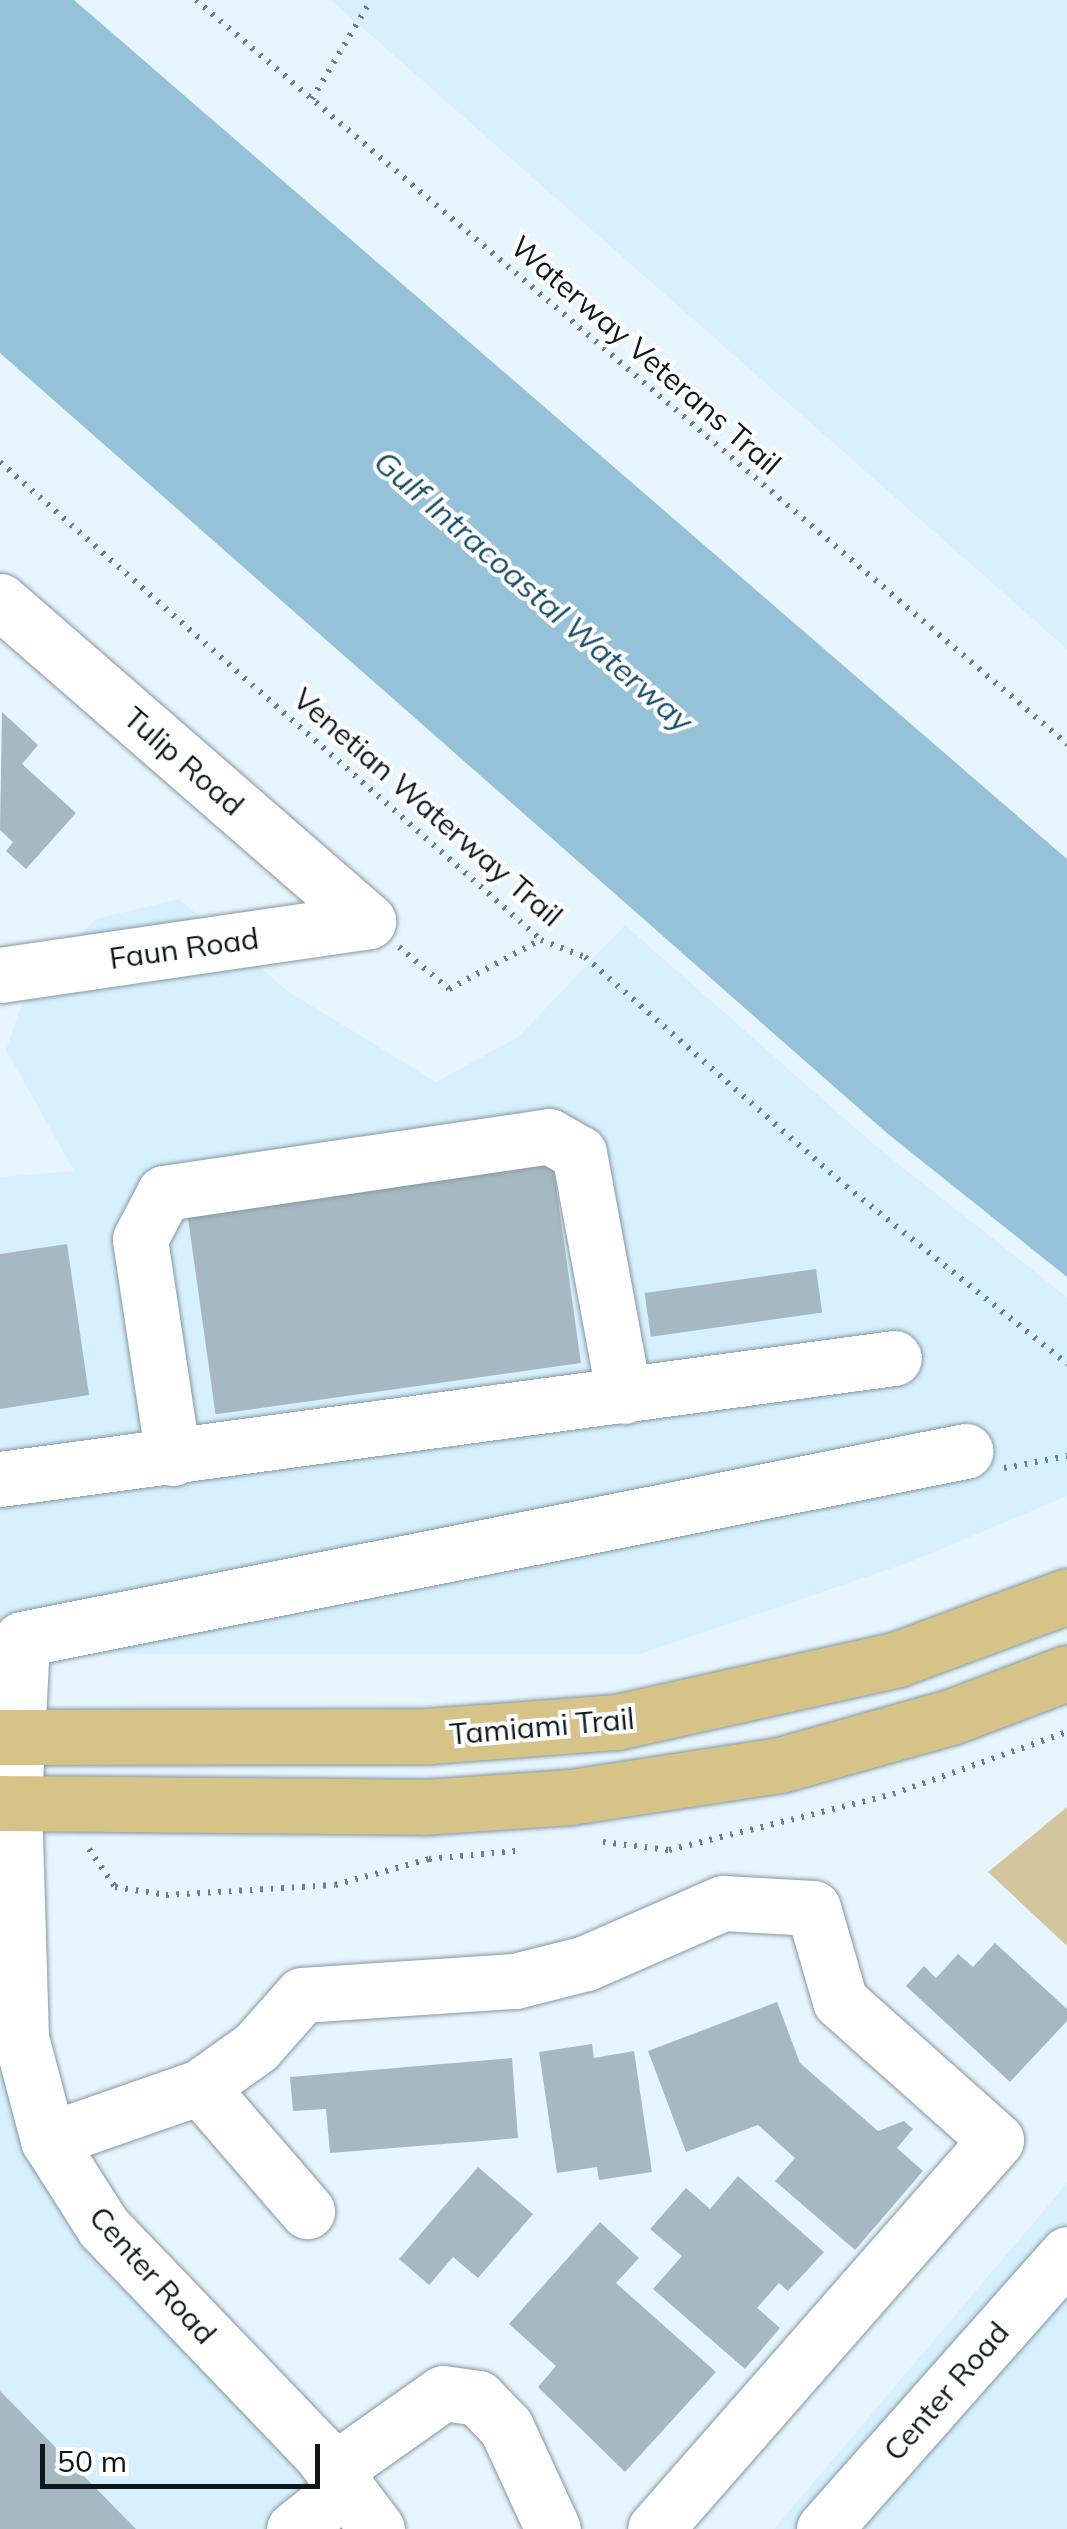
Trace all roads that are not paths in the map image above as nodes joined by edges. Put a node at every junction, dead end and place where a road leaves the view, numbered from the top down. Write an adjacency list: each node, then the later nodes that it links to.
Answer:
1 (0, 602): 2 (street, Tulip Road)
2 (368, 921): 3 (street, Faun Road)
3 (0, 975)
4 (894, 1358): 5 (street)
5 (624, 1396): 7 (street); 7 (street)
6 (965, 1451): 10 (street)
7 (174, 1458): 8 (street)
8 (0, 1479)
9 (1067, 1596): 12 (main road, Tamiami Trail)
10 (11, 1626): 12 (street, Center Road)
11 (1067, 1673): 13 (main road)
12 (9, 1737): 13 (street, Center Road)
13 (7, 1803): 15 (street, Center Road)
14 (200, 2087): 15 (street); 16 (street); 21 (street)
15 (28, 2126): 18 (street, Center Road)
16 (307, 2210)
17 (1067, 2254): 22 (street, Center Road)
18 (352, 2495): 19 (street); 20 (street)
19 (294, 2529)
20 (553, 2529)
21 (655, 2529)
22 (824, 2529)

